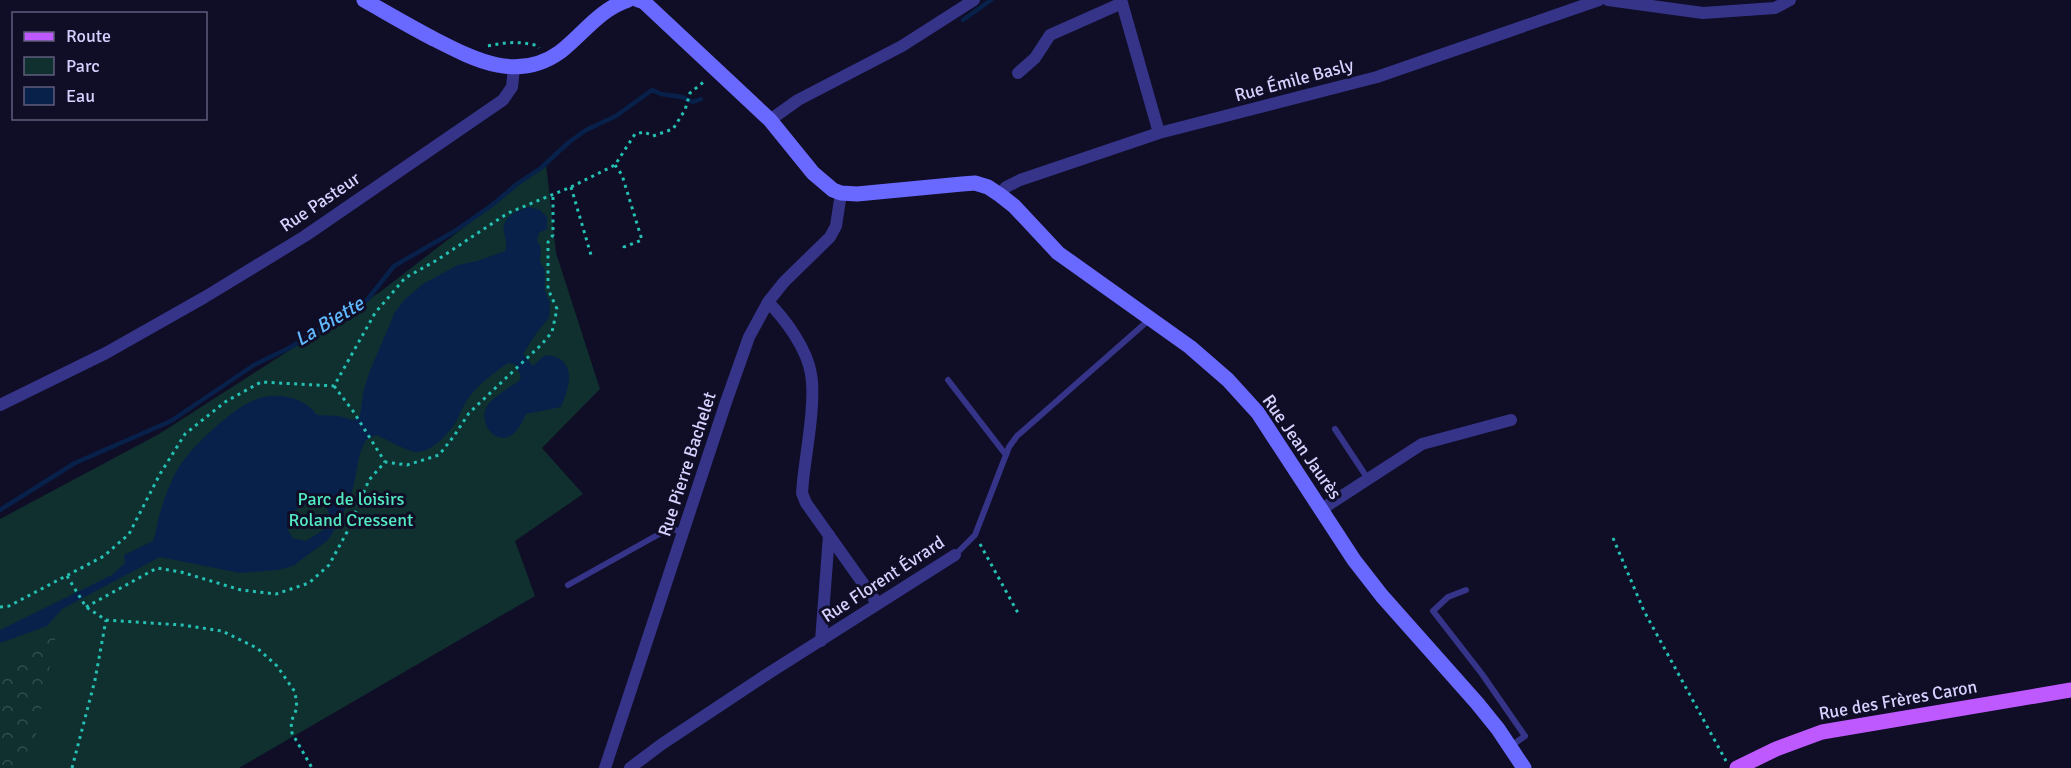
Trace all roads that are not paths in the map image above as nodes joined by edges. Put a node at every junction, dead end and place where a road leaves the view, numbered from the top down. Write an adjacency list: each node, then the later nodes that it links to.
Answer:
1 (364, 0): 8 (main road)
2 (628, 0): 8 (main road)
3 (638, 0): 10 (main road)
4 (974, 0): 10 (street)
5 (1599, 0): 11 (street, Rue Émile Basly)
6 (1608, 0): 7 (street)
7 (1790, 0)
8 (514, 68): 17 (street, Rue Pasteur)
9 (1018, 74): 11 (street)
10 (770, 120): 12 (main road)
11 (1160, 133): 13 (street, Rue Émile Basly)
12 (841, 193): 13 (main road, Rue Jean Jaurès); 14 (street, Rue Pierre Bachelet)
13 (1000, 195): 15 (main road, Rue Jean Jaurès)
14 (768, 302): 23 (street, Rue Pierre Bachelet); 24 (street)
15 (1151, 319): 20 (lane, Rue Florent Évrard); 22 (main road, Rue Jean Jaurès)
16 (948, 380): 20 (lane)
17 (0, 405)
18 (1511, 420): 21 (street)
19 (1335, 429): 21 (lane)
20 (1006, 454): 25 (lane, Rue Florent Évrard)
21 (1368, 479): 22 (street)
22 (1322, 509): 31 (main road, Rue Jean Jaurès)
23 (684, 533): 26 (lane); 32 (street, Rue Pierre Bachelet)
24 (829, 535): 28 (street); 29 (street)
25 (955, 555): 28 (street, Rue Florent Évrard)
26 (568, 585)
27 (1466, 590): 31 (lane)
28 (877, 603): 29 (street, Rue Florent Évrard)
29 (821, 640): 33 (street, Rue Florent Évrard)
30 (2071, 690): 35 (main road, Rue des Frères Caron)
31 (1509, 748): 34 (main road, Rue Jean Jaurès)
32 (605, 768)
33 (630, 768)
34 (1524, 768)
35 (1737, 768)

